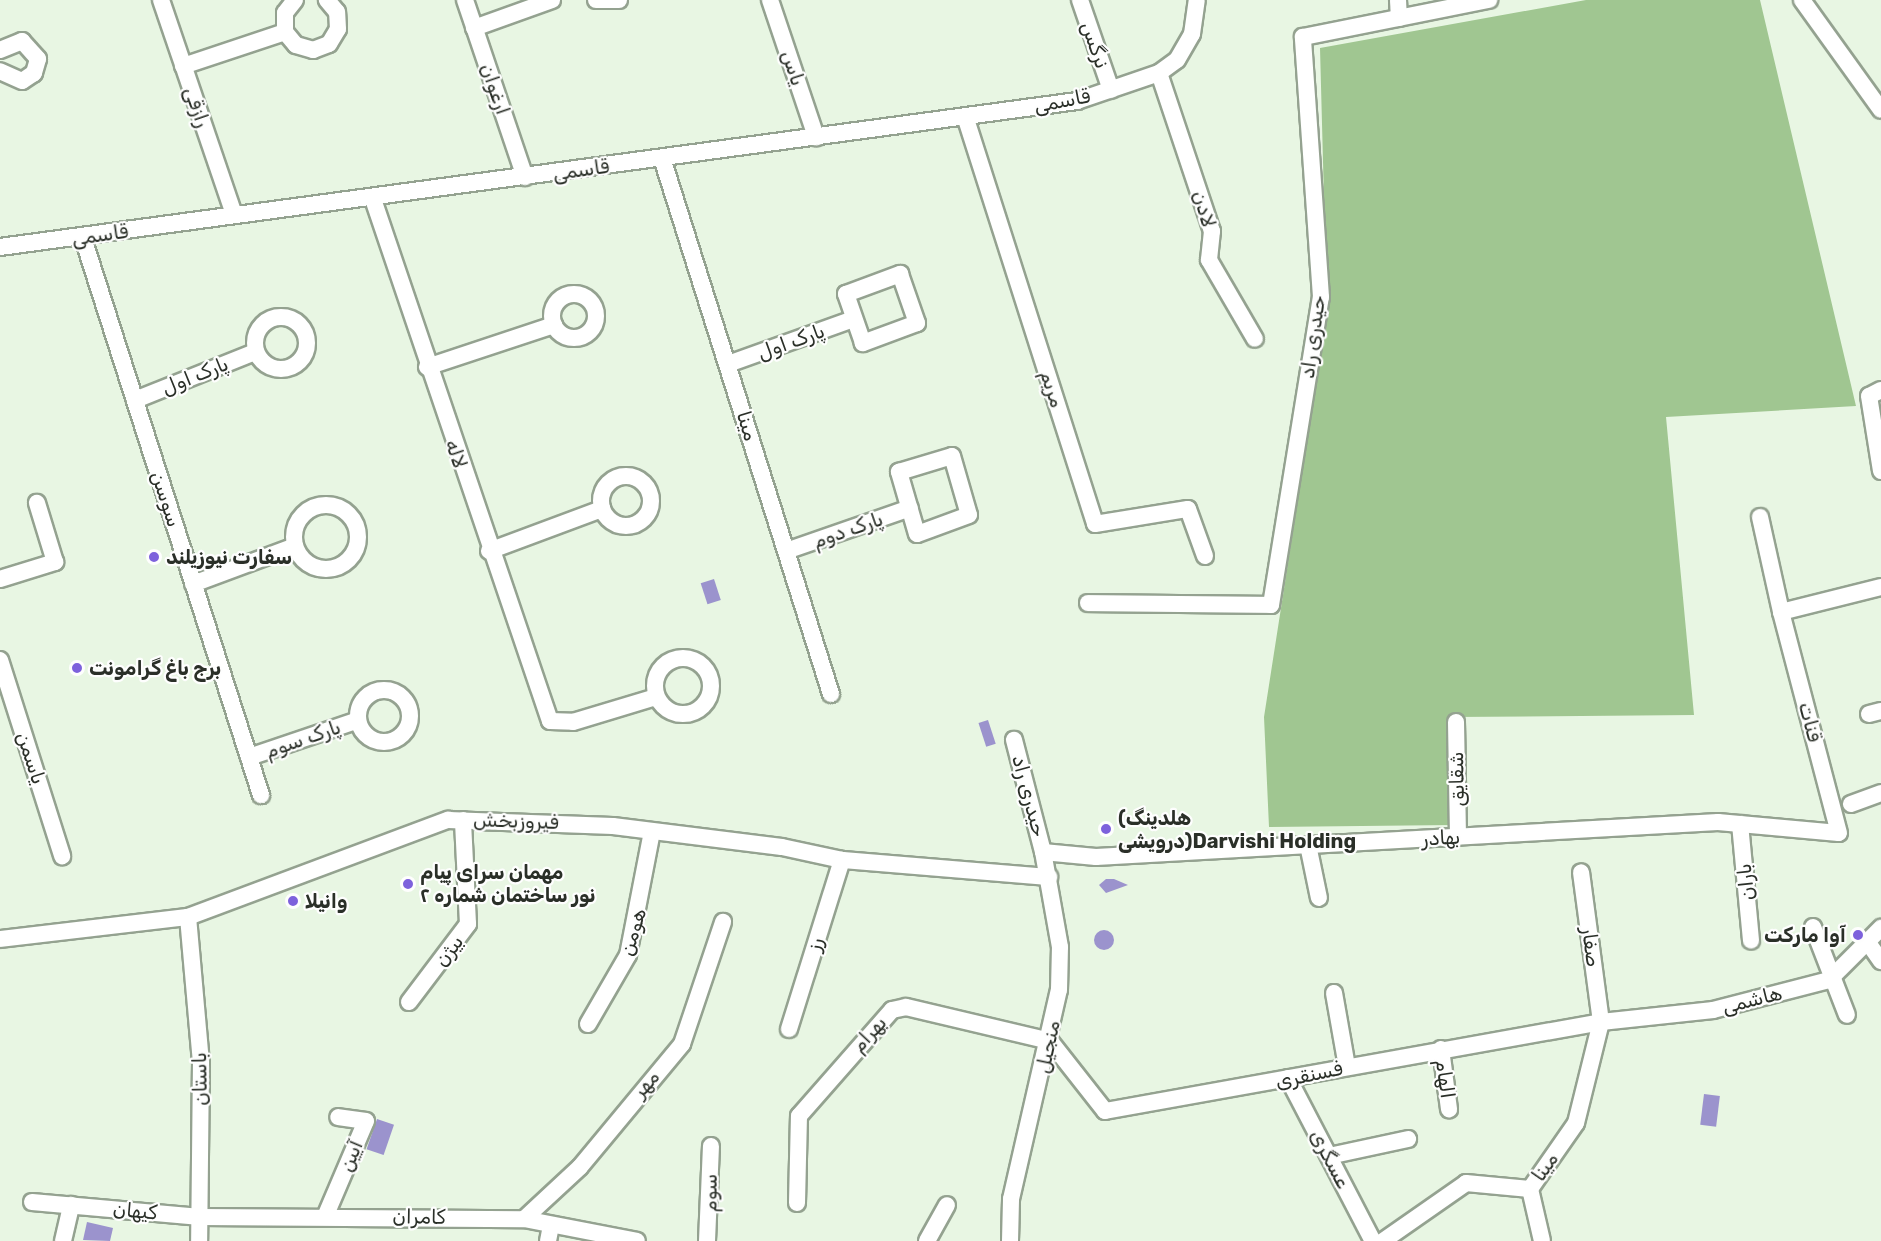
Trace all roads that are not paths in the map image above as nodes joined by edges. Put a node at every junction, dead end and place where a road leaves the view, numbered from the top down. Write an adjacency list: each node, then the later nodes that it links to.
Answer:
1 (161, 0): 18 (street, رازقی)
2 (295, 0): 16 (street)
3 (327, 0): 16 (street)
4 (465, 0): 15 (street, ارغوان)
5 (552, 0): 15 (street)
6 (596, 0): 7 (street)
7 (619, 0)
8 (770, 0): 24 (street, یاس)
9 (1080, 0): 21 (street, نرگس)
10 (1197, 0): 20 (street)
11 (1398, 0): 14 (street)
12 (1489, 0): 14 (street, حیدری راد)
13 (1802, 0): 22 (street)
14 (1399, 18): 51 (street, حیدری راد)
15 (474, 27): 26 (street, ارغوان)
16 (285, 32): 18 (street)
17 (0, 50): 19 (street)
18 (183, 66): 28 (street, رازقی)
19 (0, 71)
20 (1159, 73): 21 (street, قاسمی); 33 (street, لادن)
21 (1111, 90): 23 (street, قاسمی)
22 (1881, 110)
23 (965, 116): 24 (street, قاسمی); 47 (street, مریم)
24 (816, 137): 25 (street, قاسمی)
25 (662, 158): 26 (street, قاسمی); 35 (street, مینا)
26 (525, 177): 27 (street, قاسمی)
27 (373, 199): 28 (street, قاسمی); 36 (street, لاله)
28 (234, 214): 29 (street, قاسمی)
29 (83, 237): 30 (street, قاسمی); 38 (street, سوسن)
30 (0, 247)
31 (854, 319): 31 (street); 35 (street, پارک اول)
32 (554, 325): 36 (street)
33 (1256, 339)
34 (255, 352): 38 (street, پارک اول)
35 (728, 364): 46 (street, مینا)
36 (427, 367): 45 (street, لاله)
37 (1881, 390): 39 (street)
38 (135, 400): 49 (street, سوسن)
39 (1881, 471)
40 (37, 503): 48 (street)
41 (910, 508): 41 (street); 46 (street, پارک دوم)
42 (602, 509): 45 (street)
43 (1760, 517): 52 (street, قنات)
44 (295, 546): 49 (street)
45 (489, 551): 55 (street, لاله)
46 (786, 551): 54 (street, مینا)
47 (1205, 556)
48 (0, 579)
49 (193, 585): 59 (street, سوسن)
50 (1881, 587): 52 (street)
51 (1088, 603)
52 (1781, 612): 66 (street, قنات)
53 (0, 660): 70 (street, یاسمن)
54 (831, 694)
55 (656, 698)
56 (358, 720): 59 (street, پارک سوم)
57 (1455, 722): 67 (street, شقایق)
58 (1014, 740): 69 (street, حیدری راد)
59 (249, 757): 61 (street, سوسن)
60 (1881, 793): 62 (street)
61 (261, 795)
62 (1851, 804)
63 (463, 820): 65 (street, فیروزبخش); 75 (street, فیروزبخش); 85 (street, بیژن)
64 (1740, 824): 66 (street, بهادر); 67 (street, بهادر); 80 (street, باران)
65 (652, 831): 71 (street, فیروزبخش); 88 (street, هومن)
66 (1839, 833)
67 (1458, 837): 68 (street, بهادر)
68 (1308, 845): 69 (street, بهادر); 74 (street)
69 (1043, 852): 73 (street, منجیل)
70 (62, 856)
71 (842, 860): 73 (street, فیروزبخش); 89 (street, رز)
72 (1581, 872): 87 (street, صفار)
73 (1048, 877): 90 (street, منجیل)
74 (1319, 898)
75 (188, 917): 79 (street, فیروزبخش); 105 (street, باستان)
76 (723, 922): 106 (street, مهر)
77 (1813, 927): 83 (street)
78 (1881, 928): 81 (street, هاشمی)
79 (0, 939)
80 (1751, 940)
81 (1869, 944): 82 (street); 83 (street, هاشمی)
82 (1881, 961)
83 (1829, 980): 86 (street); 87 (street, هاشمی)
84 (1334, 993): 92 (street)
85 (409, 1002)
86 (1847, 1015)
87 (1601, 1023): 91 (street, فسنقری); 99 (street, مینا)
88 (588, 1024)
89 (789, 1029)
90 (1050, 1041): 93 (street, فسنقری); 101 (street, بهرام); 113 (street, منجیل)
91 (1440, 1049): 92 (street, فسنقری); 94 (street, الهام)
92 (1347, 1067): 93 (street, فسنقری)
93 (1288, 1078): 98 (street, عسگری)
94 (1449, 1109)
95 (338, 1117): 104 (street, آیین)
96 (1408, 1138): 98 (street)
97 (711, 1146): 111 (street, سوم)
98 (1329, 1156): 114 (street, عسگری)
99 (1530, 1189): 115 (street, مینا); 116 (street)
100 (32, 1202): 102 (street, کیهان)
101 (797, 1203)
102 (70, 1205): 105 (street, کیهان); 108 (street)
103 (947, 1206): 112 (street)
104 (325, 1216): 105 (street, کامران); 106 (street, کامران)
105 (200, 1217): 109 (street, باستان)
106 (524, 1218): 107 (street, کامران)
107 (550, 1233): 110 (street, کامران)
108 (63, 1241)
109 (199, 1241)
110 (637, 1241)
111 (707, 1241)
112 (927, 1241)
113 (1010, 1241)
114 (1373, 1241)
115 (1383, 1241)
116 (1542, 1241)

